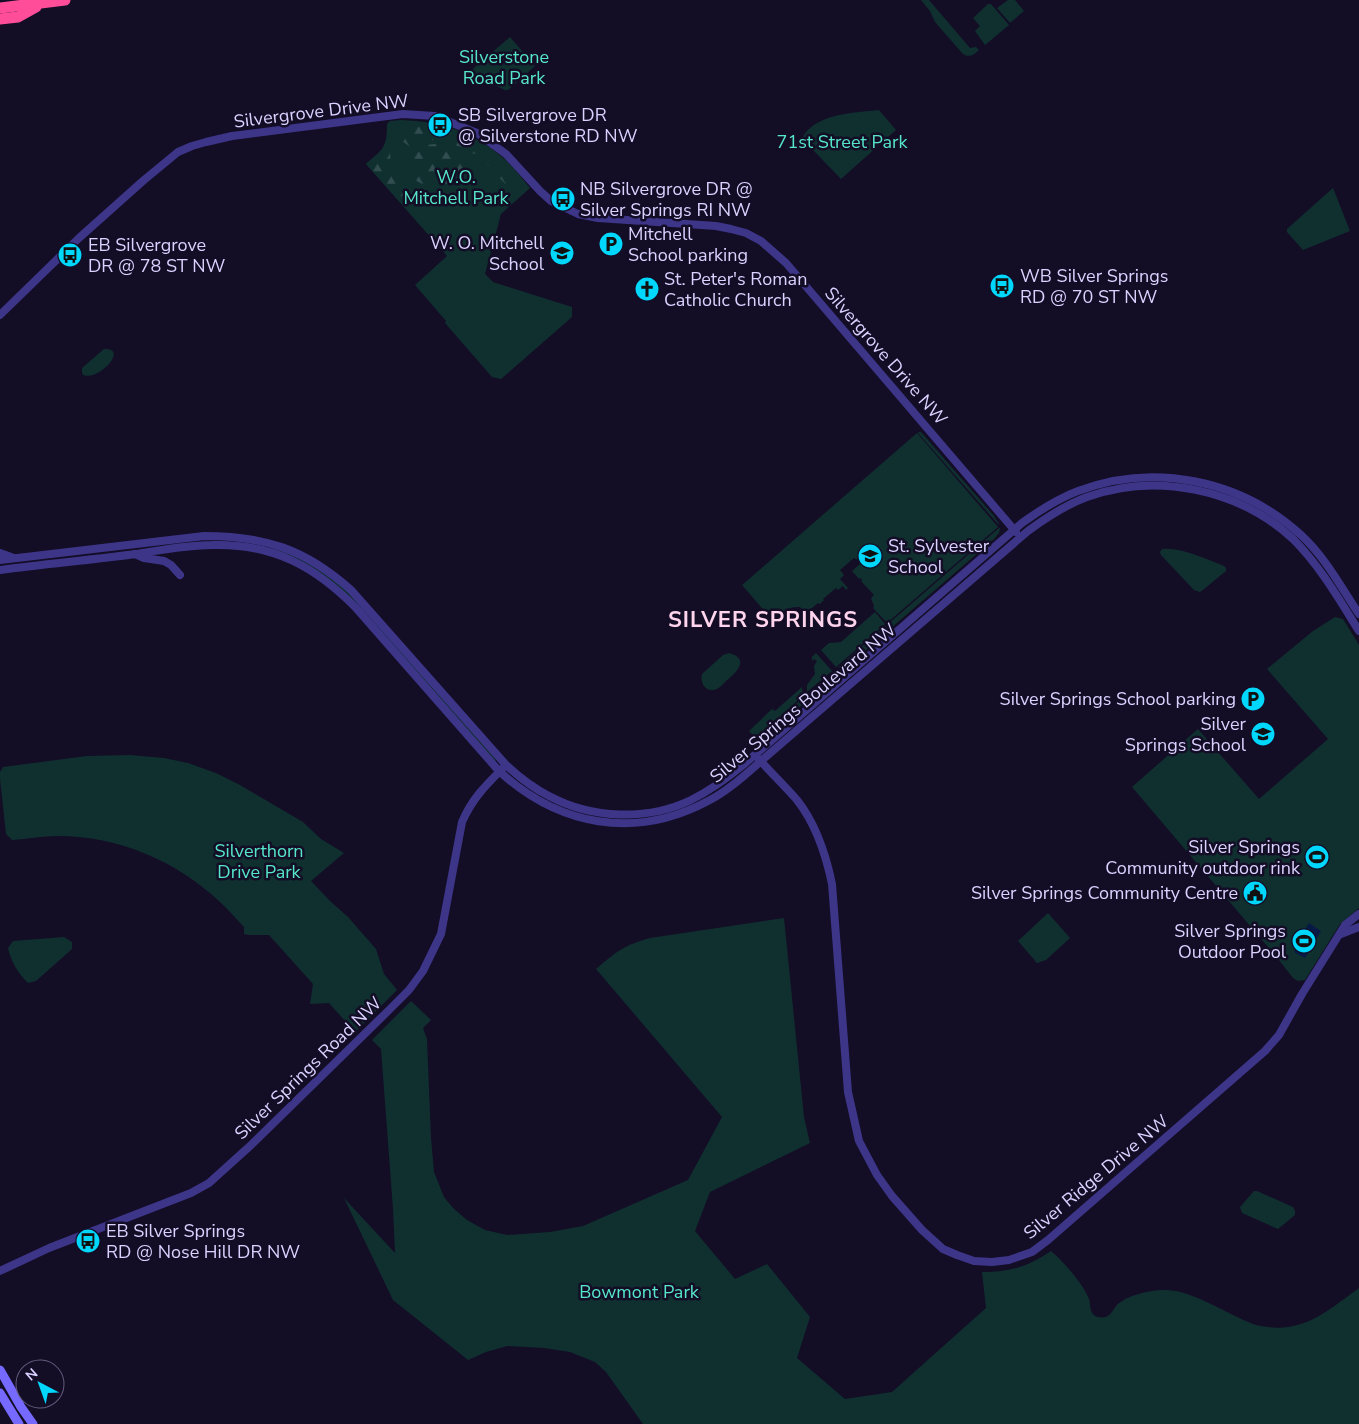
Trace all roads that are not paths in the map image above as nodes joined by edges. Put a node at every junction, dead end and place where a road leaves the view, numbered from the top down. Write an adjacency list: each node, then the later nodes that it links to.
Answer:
1 (65, 0): 2 (highway)
2 (44, 3): 3 (highway); 4 (highway)
3 (0, 8)
4 (0, 19)
5 (0, 315): 6 (street, Silvergrove Drive NW)
6 (1014, 530): 7 (street, Silvergrove Drive NW); 14 (street, Silver Springs Boulevard NW); 16 (street, Silver Springs Boulevard NW)
7 (1020, 537): 15 (street, Silver Springs Boulevard NW); 17 (street, Silver Springs Boulevard NW)
8 (0, 553): 10 (street)
9 (136, 554): 12 (street, Silver Springs Boulevard NW); 13 (street); 19 (street, Silver Springs Boulevard NW)
10 (16, 558): 11 (street, Silver Springs Boulevard NW); 18 (street, Silver Springs Boulevard NW)
11 (0, 560)
12 (0, 570)
13 (180, 575)
14 (1359, 614)
15 (1359, 631)
16 (755, 754): 17 (street, Silver Ridge Drive NW); 18 (street, Silver Springs Boulevard NW)
17 (761, 761): 19 (street, Silver Springs Boulevard NW); 22 (street, Silver Ridge Drive NW)
18 (506, 765): 19 (street, Silver Springs Road NW)
19 (499, 771): 23 (street, Silver Springs Road NW)
20 (1359, 914): 22 (street, Silver Ridge Drive NW)
21 (1359, 927): 22 (street)
22 (1341, 934)
23 (0, 1271)
24 (0, 1370): 27 (main road)
25 (0, 1393): 26 (main road)
26 (19, 1424)
27 (33, 1424)

